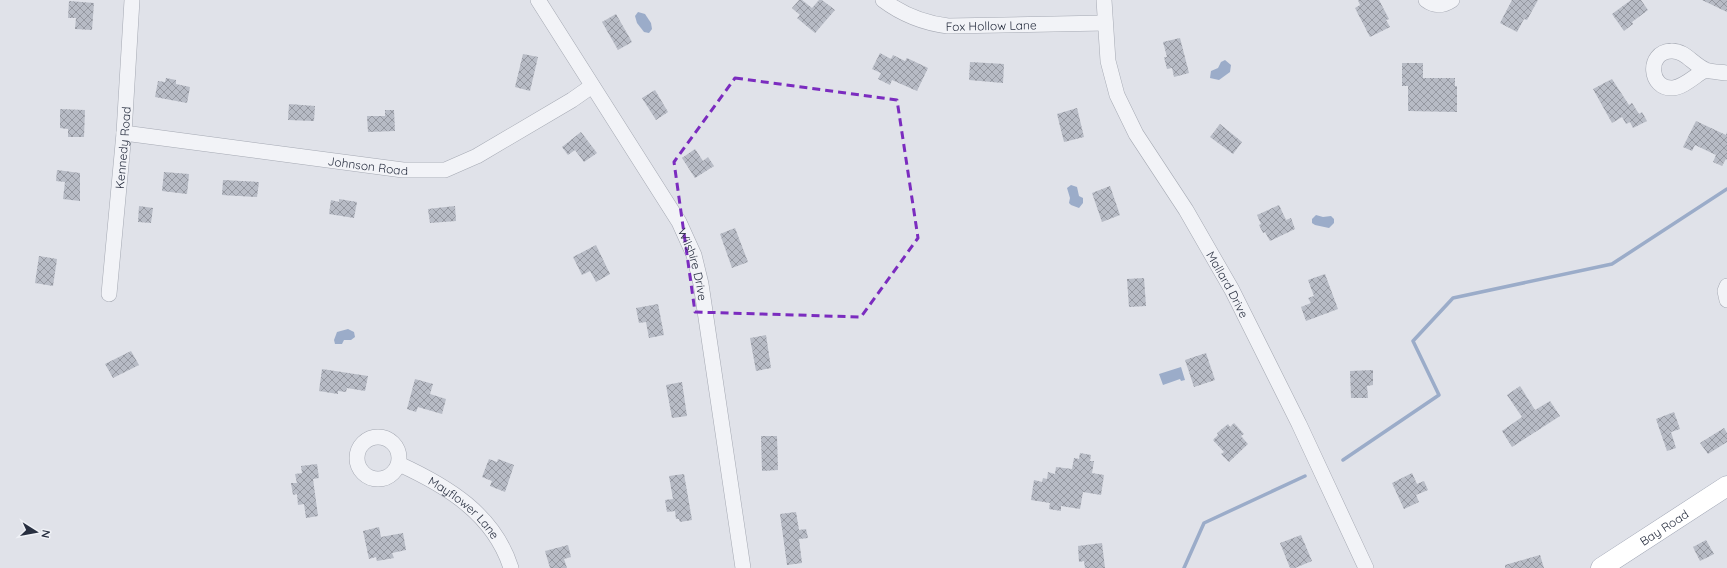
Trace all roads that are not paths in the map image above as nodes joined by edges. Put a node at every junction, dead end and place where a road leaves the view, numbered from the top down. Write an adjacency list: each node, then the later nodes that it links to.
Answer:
1 (132, 0): 11 (street, Kennedy Road)
2 (538, 0): 10 (street, Wilshire Drive)
3 (883, 0): 7 (street, Fox Hollow Lane)
4 (1104, 0): 7 (street, Mallard Drive)
5 (1426, 0): 6 (street)
6 (1452, 0)
7 (1105, 23): 19 (street, Mallard Drive)
8 (1705, 70): 9 (street)
9 (1727, 73)
10 (592, 86): 11 (street, Johnson Road); 18 (street, Wilshire Drive)
11 (124, 132): 13 (street, Kennedy Road)
12 (1727, 286): 14 (street)
13 (109, 294)
14 (1727, 300)
15 (399, 464): 17 (street, Mayflower Lane)
16 (1727, 486): 20 (main road, Bay Road)
17 (511, 568)
18 (742, 568)
19 (1366, 568)
20 (1601, 568)

